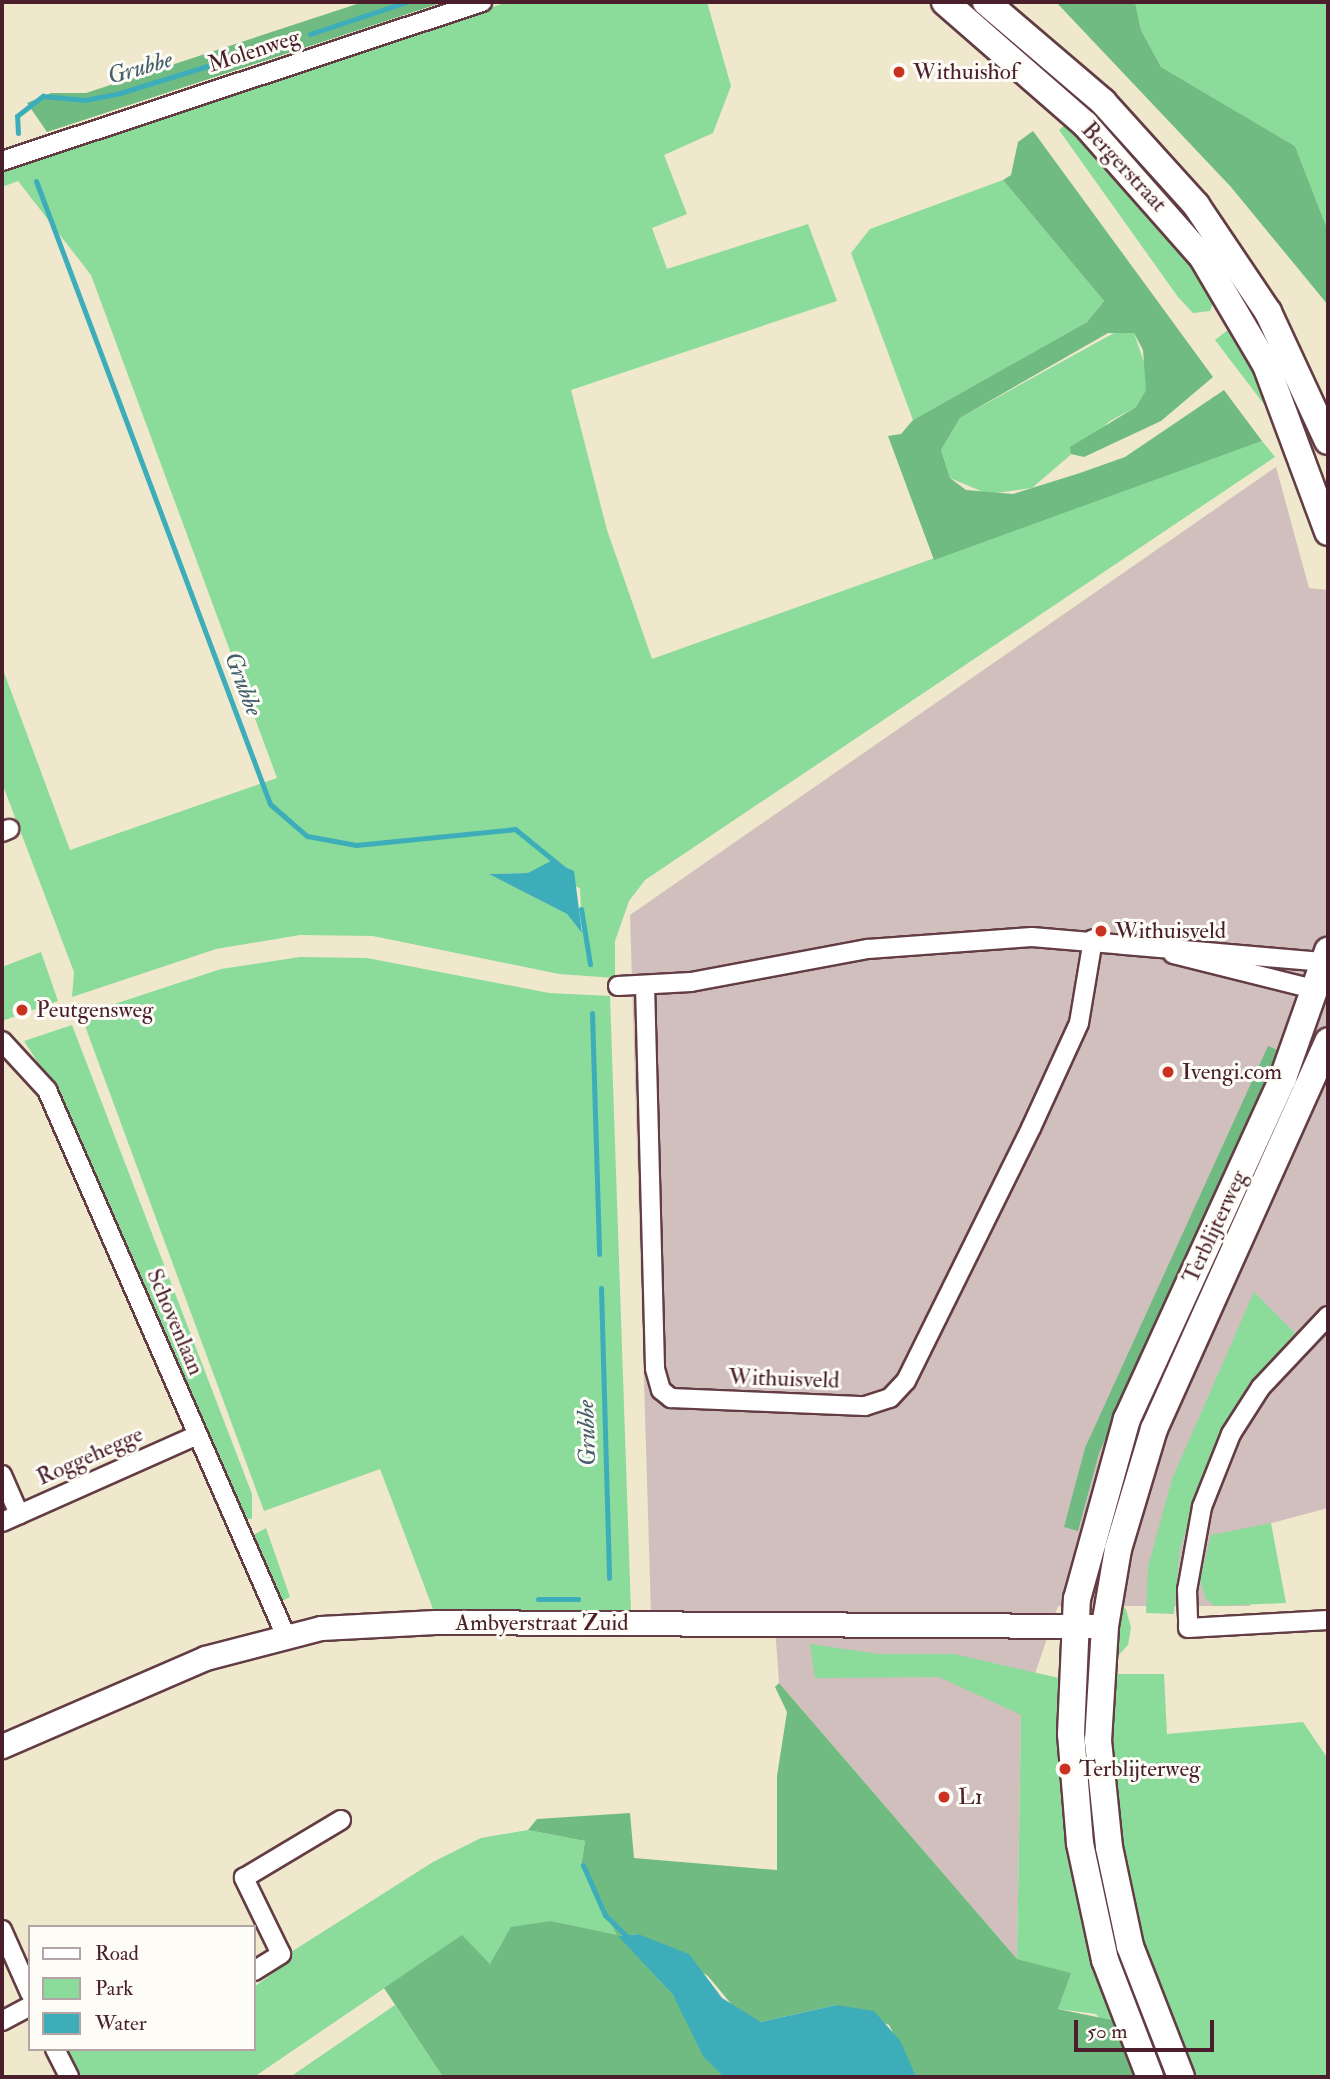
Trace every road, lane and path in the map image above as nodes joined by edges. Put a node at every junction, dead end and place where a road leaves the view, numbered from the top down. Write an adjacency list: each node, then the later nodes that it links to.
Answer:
1 (482, 2): 4 (street, Molenweg)
2 (945, 2): 6 (main road, Bergerstraat)
3 (986, 2): 5 (main road, Bergerstraat)
4 (2, 161)
5 (1328, 441)
6 (1328, 532)
7 (1093, 939): 8 (street); 10 (street); 10 (street, Withuisveld)
8 (1160, 949): 9 (street); 12 (street)
9 (1327, 959): 12 (main road, Terblijterweg)
10 (645, 985): 11 (street)
11 (618, 986)
12 (1323, 991): 22 (main road, Terblijterweg)
13 (2, 1041): 16 (street, Schovenlaan)
14 (1328, 1041): 21 (main road, Terblijterweg)
15 (1328, 1317): 20 (street)
16 (197, 1436): 18 (street, Roggehegge); 23 (street, Schovenlaan)
17 (2, 1475): 18 (street)
18 (19, 1514): 19 (street, Roggehegge)
19 (2, 1522)
20 (1328, 1620)
21 (1105, 1626): 22 (street, Ambyerstraat Zuid); 34 (main road, Terblijterweg)
22 (1075, 1627): 23 (street, Ambyerstraat Zuid); 33 (main road, Terblijterweg)
23 (285, 1634): 24 (street, Ambyerstraat Zuid)
24 (2, 1746)
25 (341, 1820): 27 (street)
26 (2, 1930): 28 (street)
27 (256, 1970)
28 (28, 1988)
29 (28, 2007): 30 (street)
30 (2, 2021)
31 (56, 2051): 32 (street)
32 (69, 2077)
33 (1150, 2077)
34 (1181, 2077)

